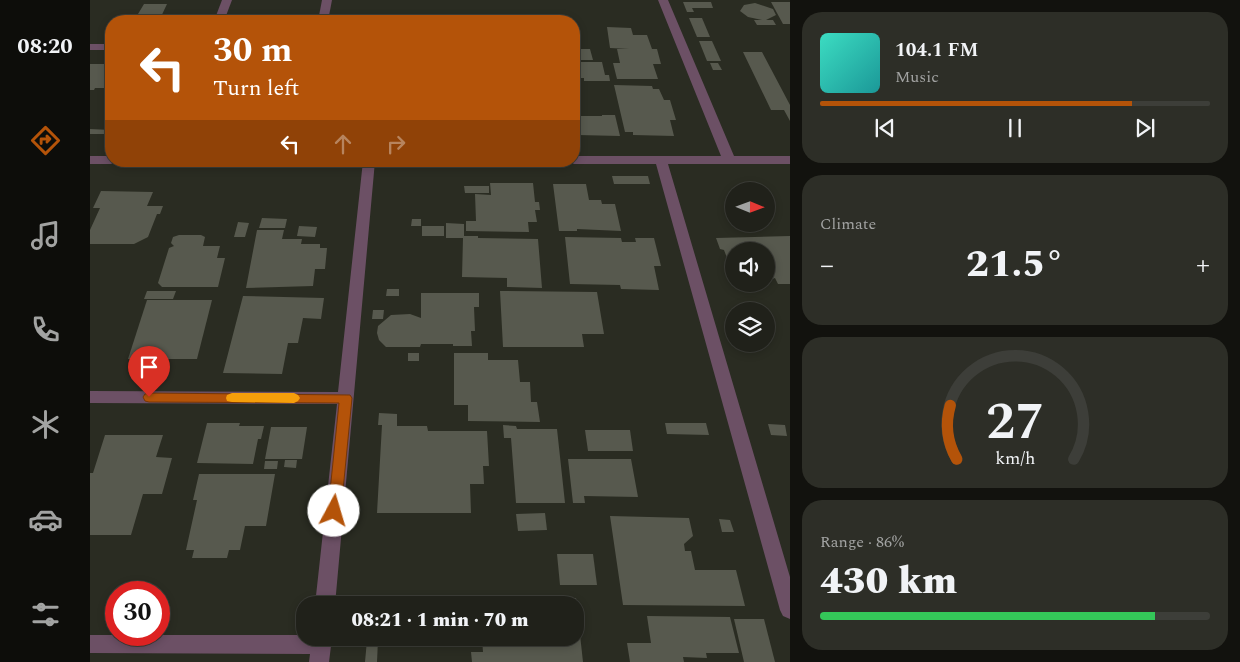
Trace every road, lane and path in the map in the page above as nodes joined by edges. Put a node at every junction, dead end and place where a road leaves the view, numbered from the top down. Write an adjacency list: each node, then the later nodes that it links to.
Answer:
1 (227, 0): 4 (street)
2 (327, 0): 5 (street)
3 (663, 0): 12 (street)
4 (221, 15)
5 (324, 15)
6 (90, 47): 7 (street)
7 (105, 47)
8 (90, 160): 9 (street)
9 (105, 160)
10 (580, 160): 11 (street)
11 (661, 160): 12 (street); 18 (street)
12 (729, 160): 13 (street)
13 (790, 160)
14 (368, 167): 16 (street)
15 (90, 397): 16 (street)
16 (346, 398): 17 (street)
17 (326, 596)
18 (790, 610)
19 (90, 644): 20 (street)
20 (321, 648)

